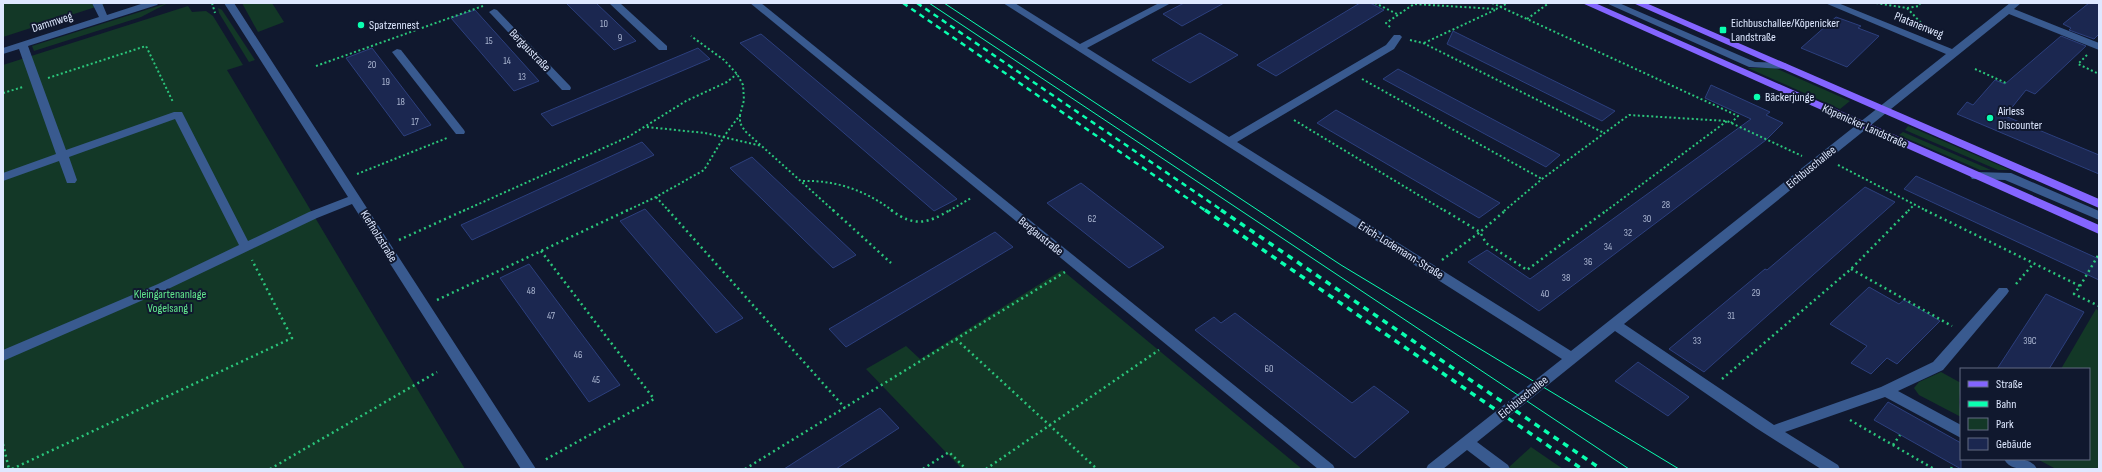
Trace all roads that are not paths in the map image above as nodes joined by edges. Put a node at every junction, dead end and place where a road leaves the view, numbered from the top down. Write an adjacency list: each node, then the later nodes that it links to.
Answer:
1 (97, 3): 15 (street)
2 (154, 3): 15 (street, Dammweg)
3 (229, 3): 34 (street, Kiefholzstraße)
4 (614, 3): 19 (street)
5 (755, 3): 49 (street, Bergaustraße)
6 (1008, 3): 20 (street, Erich-Lodemann-Straße)
7 (1166, 3): 20 (street)
8 (1587, 3): 27 (main road, Köpenicker Landstraße)
9 (1611, 3): 24 (street)
10 (1638, 3): 24 (main road, Köpenicker Landstraße)
11 (1830, 3): 23 (street, Platanenweg)
12 (2016, 3): 13 (street, Eichbuschallee)
13 (2008, 10): 18 (street); 23 (street, Eichbuschallee)
14 (494, 12): 25 (street, Bergaustraße)
15 (104, 19): 17 (street, Dammweg)
16 (1397, 37): 29 (street)
17 (23, 45): 21 (street, Dammweg); 30 (street)
18 (2097, 46)
19 (663, 48)
20 (1080, 48): 29 (street, Erich-Lodemann-Straße)
21 (3, 51)
22 (397, 52): 28 (street)
23 (1953, 53): 26 (street, Eichbuschallee)
24 (1784, 66): 26 (main road, Köpenicker Landstraße)
25 (566, 88)
26 (1883, 109): 27 (street, Eichbuschallee); 35 (main road, Köpenicker Landstraße)
27 (1863, 125): 31 (main road, Köpenicker Landstraße); 40 (street, Eichbuschallee)
28 (460, 132)
29 (1229, 142): 42 (street, Erich-Lodemann-Straße)
30 (63, 155): 32 (street); 33 (street); 38 (street)
31 (1976, 176): 36 (street); 37 (main road, Köpenicker Landstraße)
32 (3, 177)
33 (71, 180)
34 (355, 198): 38 (street); 48 (street, Kiefholzstraße)
35 (2099, 204)
36 (2099, 216)
37 (2099, 230)
38 (246, 248): 41 (street)
39 (2003, 291): 43 (street)
40 (1614, 324): 42 (street, Eichbuschallee); 44 (street)
41 (3, 356)
42 (1571, 358): 46 (street, Eichbuschallee)
43 (1886, 391): 44 (street); 45 (street)
44 (1772, 431): 52 (street)
45 (1960, 431)
46 (1466, 442): 50 (street, Eichbuschallee); 51 (street)
47 (2014, 460): 53 (street)
48 (529, 469)
49 (1328, 469)
50 (1433, 469)
51 (1503, 469)
52 (1834, 469)
53 (2030, 469)

